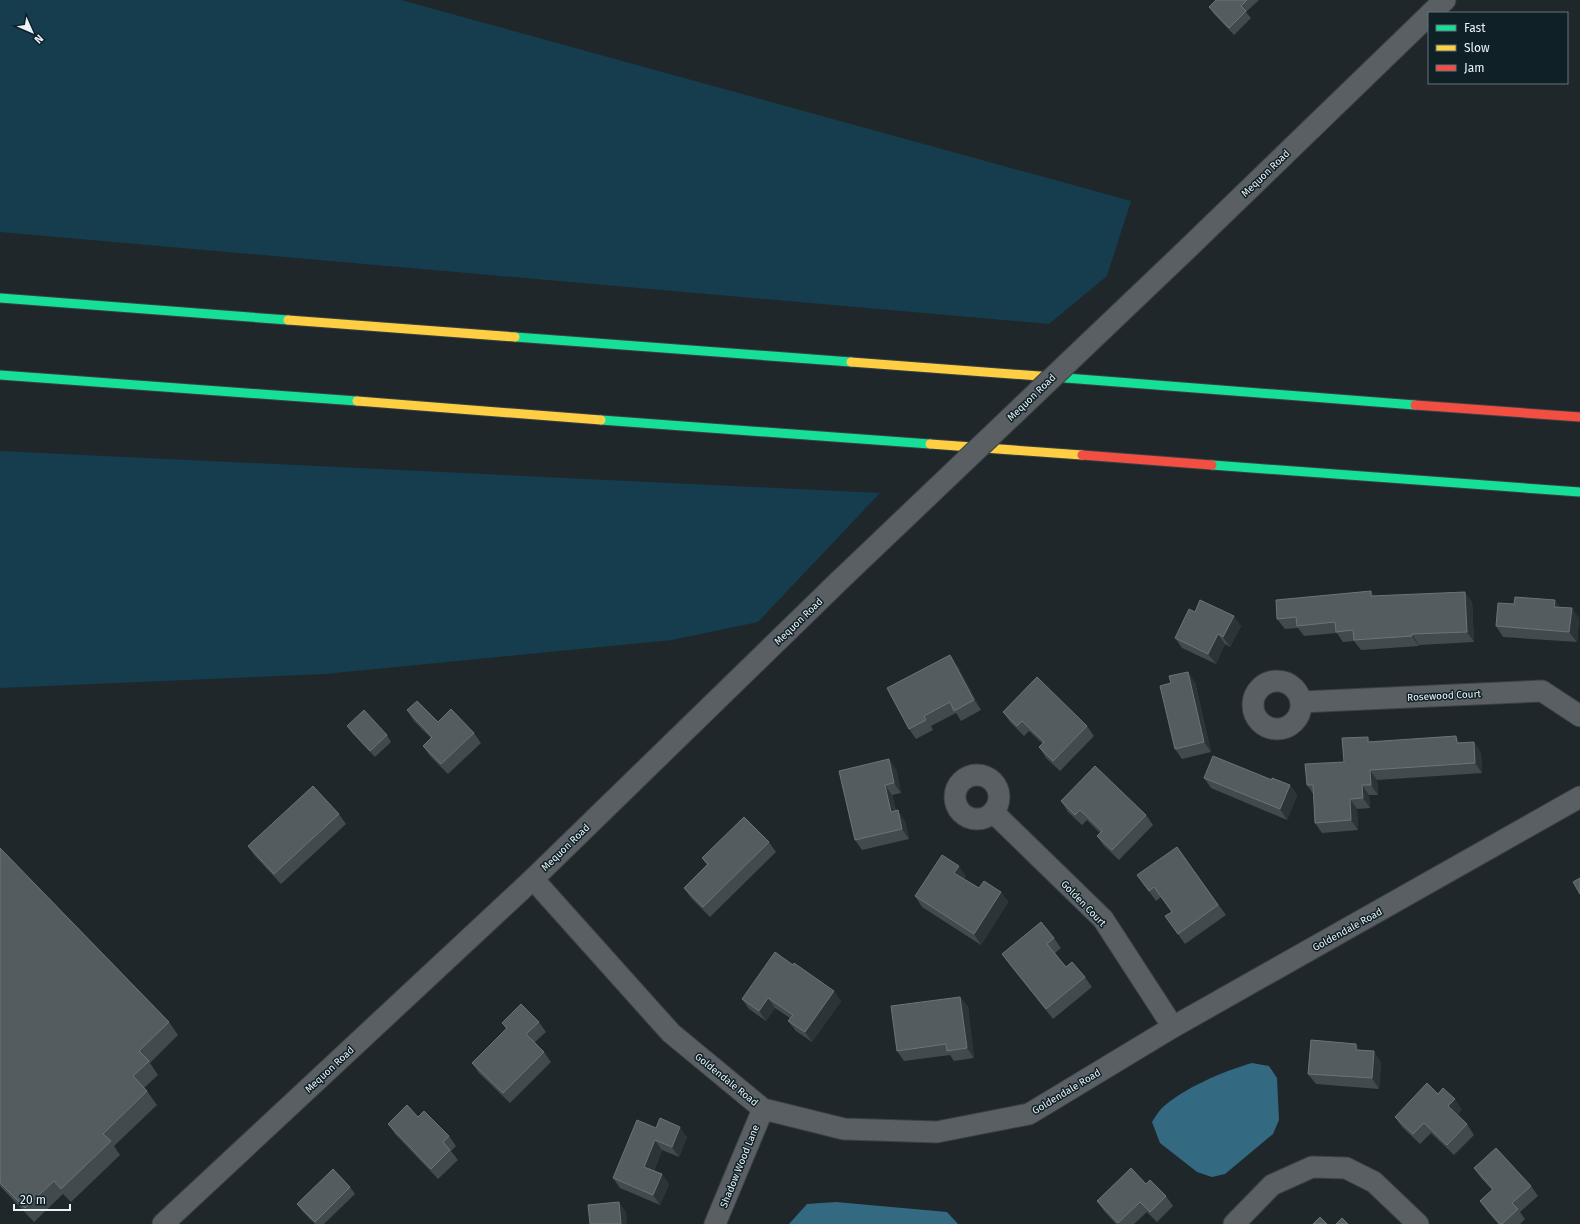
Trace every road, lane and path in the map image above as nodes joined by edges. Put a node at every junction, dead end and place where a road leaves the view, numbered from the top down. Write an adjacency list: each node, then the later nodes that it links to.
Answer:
1 (1445, 0): 2 (street)
2 (1432, 12)
3 (1428, 16): 12 (street, Mequon Road, bridge)
4 (0, 298): 6 (highway)
5 (0, 375): 7 (highway)
6 (1580, 417)
7 (1580, 492)
8 (1301, 702): 9 (street, Rosewood Court)
9 (1580, 716)
10 (1580, 798): 13 (street, Goldendale Road)
11 (993, 812): 13 (street, Golden Court)
12 (533, 879): 14 (street, Goldendale Road); 15 (street, Mequon Road)
13 (1173, 1027): 14 (street, Goldendale Road)
14 (763, 1109): 16 (street, Shadow Wood Lane)
15 (163, 1224)
16 (715, 1224)
17 (1234, 1224): 18 (street)
18 (1418, 1224)

